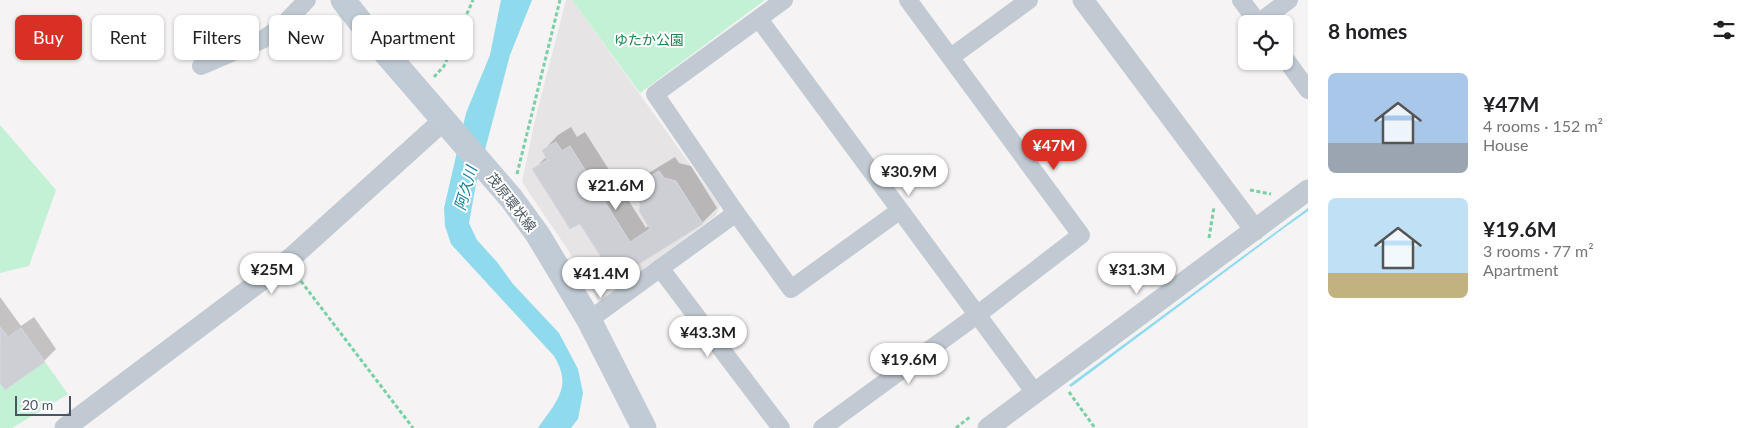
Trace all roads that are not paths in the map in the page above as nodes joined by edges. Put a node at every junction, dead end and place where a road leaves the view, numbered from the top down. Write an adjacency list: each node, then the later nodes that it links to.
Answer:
1 (307, 0): 13 (street)
2 (343, 0): 16 (main road, 茂原環状線)
3 (784, 0): 11 (street)
4 (908, 0): 12 (street)
5 (1028, 0): 12 (street)
6 (1083, 0): 20 (street)
7 (1241, 0): 9 (street)
8 (1289, 0): 10 (street)
9 (1253, 15)
10 (1269, 15)
11 (759, 19): 18 (street); 19 (street)
12 (951, 57): 22 (street)
13 (201, 66)
14 (1293, 69): 15 (street)
15 (1308, 90)
16 (444, 119): 23 (main road, 茂原環状線); 26 (street)
17 (1308, 190): 20 (street)
18 (900, 212): 19 (street); 22 (street)
19 (736, 213): 21 (street)
20 (1255, 230): 24 (street)
21 (660, 268): 23 (street); 28 (street)
22 (977, 315): 24 (street); 29 (street)
23 (589, 320): 27 (main road, 茂原環状線)
24 (1035, 393): 25 (street)
25 (983, 420)
26 (65, 428)
27 (644, 428)
28 (781, 428)
29 (822, 428)

